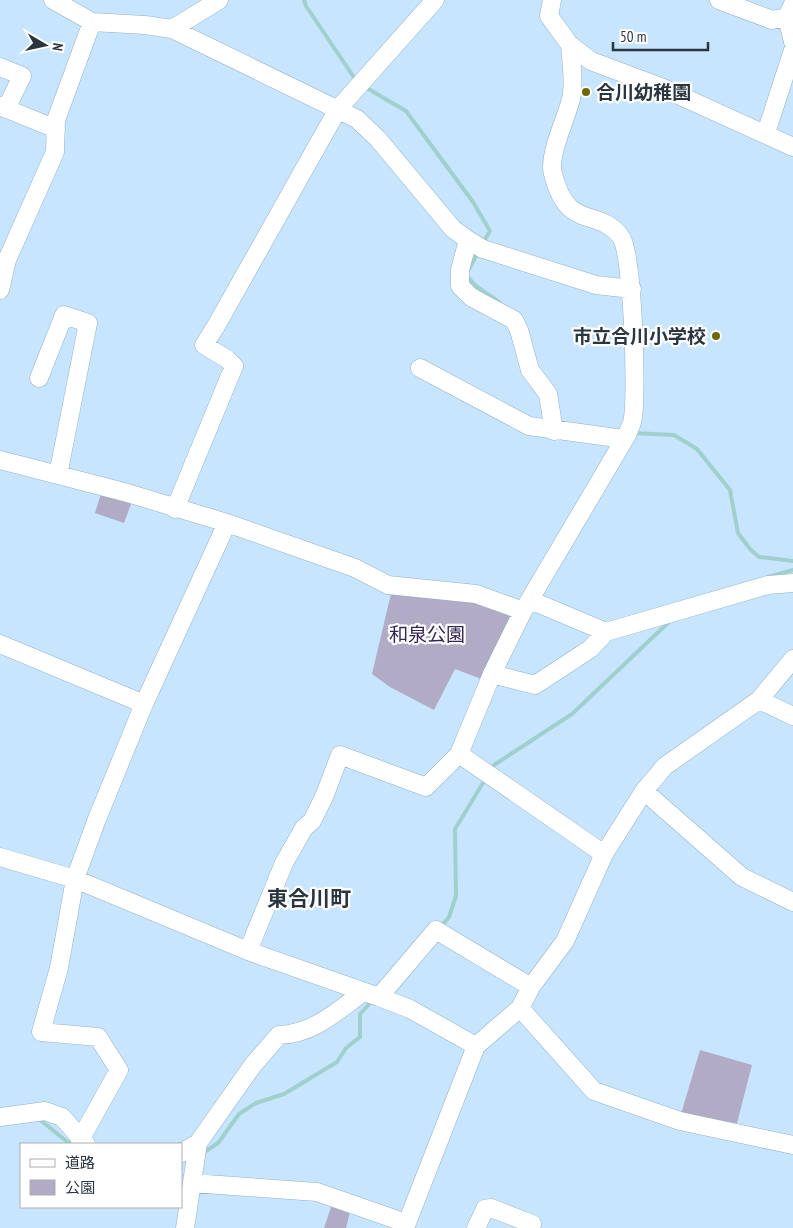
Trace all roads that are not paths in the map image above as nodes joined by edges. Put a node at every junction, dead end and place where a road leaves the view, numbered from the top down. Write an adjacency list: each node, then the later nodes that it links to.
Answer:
1 (53, 0): 7 (street)
2 (219, 0): 8 (street)
3 (435, 0): 14 (street)
4 (552, 0): 10 (street)
5 (719, 0): 6 (street)
6 (790, 11): 9 (street)
7 (92, 22): 8 (street); 15 (street)
8 (172, 30): 14 (street)
9 (793, 42)
10 (570, 45): 16 (street); 19 (street)
11 (793, 50): 16 (street)
12 (0, 67): 13 (street)
13 (3, 108): 15 (street)
14 (338, 110): 18 (street); 27 (street)
15 (56, 129): 20 (street)
16 (766, 133): 17 (street)
17 (793, 147)
18 (468, 240): 19 (street); 23 (street)
19 (632, 289): 24 (street)
20 (0, 290)
21 (420, 368): 23 (street)
22 (39, 378): 26 (street)
23 (554, 431): 24 (street)
24 (627, 433): 30 (street)
25 (0, 460): 26 (street)
26 (58, 475): 27 (street)
27 (175, 509): 28 (street)
28 (227, 523): 30 (street); 36 (street)
29 (793, 583): 31 (street)
30 (526, 605): 31 (street); 34 (street)
31 (606, 632): 34 (street)
32 (0, 644): 36 (street)
33 (793, 658): 35 (street)
34 (492, 674): 38 (street)
35 (759, 700): 37 (street); 39 (street)
36 (144, 704): 42 (street)
37 (793, 716)
38 (459, 754): 40 (street); 44 (street)
39 (644, 791): 40 (street); 43 (street)
40 (604, 854): 45 (street)
41 (0, 857): 42 (street)
42 (76, 879): 44 (street); 50 (street)
43 (793, 902)
44 (248, 951): 46 (street)
45 (531, 987): 46 (street); 47 (street)
46 (370, 995): 48 (street); 51 (street)
47 (520, 1008): 48 (street); 52 (street)
48 (476, 1046): 56 (street)
49 (0, 1117): 50 (street)
50 (83, 1142)
51 (198, 1143): 53 (street); 54 (street)
52 (793, 1145)
53 (182, 1152)
54 (192, 1183): 56 (street); 57 (street)
55 (532, 1224): 58 (street)
56 (406, 1226)
57 (185, 1228)
58 (476, 1228)

